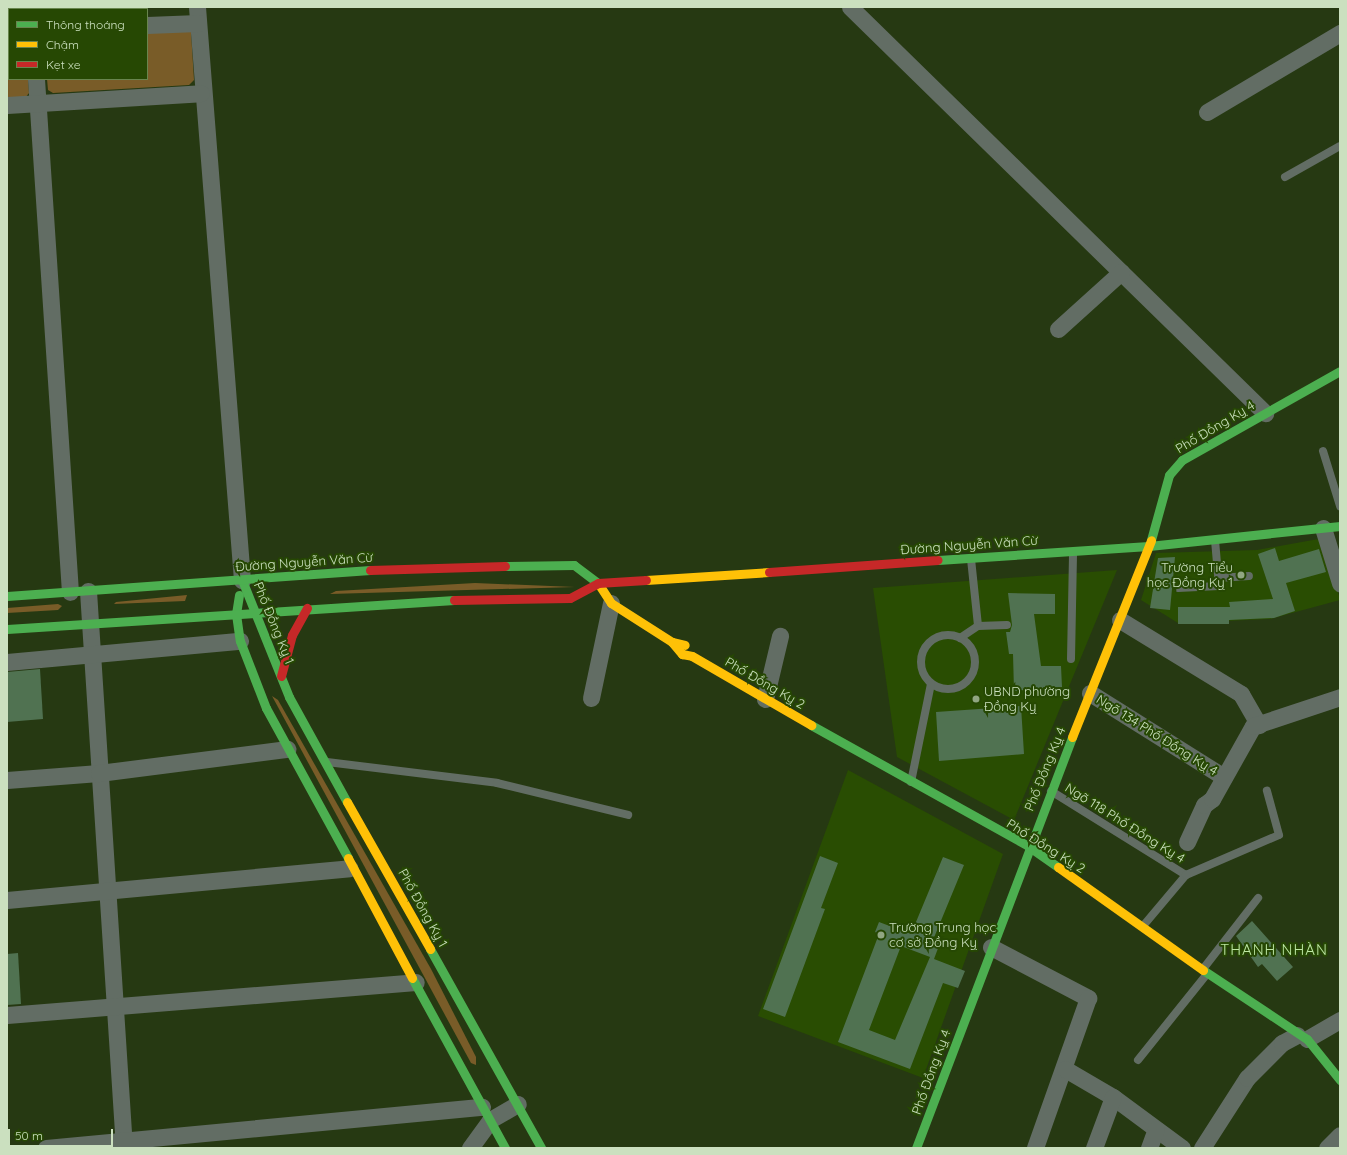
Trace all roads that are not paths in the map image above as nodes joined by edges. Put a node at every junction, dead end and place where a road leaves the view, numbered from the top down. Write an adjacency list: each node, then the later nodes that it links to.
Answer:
1 (850, 7): 12 (street)
2 (197, 15): 3 (street); 6 (street)
3 (148, 25)
4 (1340, 33): 9 (street)
5 (36, 80): 7 (street)
6 (201, 93): 7 (street); 27 (street)
7 (37, 102): 8 (street); 32 (street)
8 (7, 105)
9 (1207, 112)
10 (1340, 146): 11 (lane)
11 (1285, 177)
12 (1121, 272): 13 (street); 16 (street)
13 (1058, 329)
14 (1338, 372): 15 (lane); 16 (main road, Phố Đồng Kỵ 4)
15 (1340, 382)
16 (1265, 413): 22 (main road, Phố Đồng Kỵ 4)
17 (1323, 451): 18 (lane)
18 (1340, 506)
19 (1340, 526): 20 (main road, Đường Nguyễn Văn Cừ)
20 (1323, 528): 21 (main road, Đường Nguyễn Văn Cừ); 29 (street)
21 (1215, 539): 22 (main road, Đường Nguyễn Văn Cừ); 26 (lane)
22 (1149, 546): 23 (main road, Đường Nguyễn Văn Cừ); 38 (main road, Phố Đồng Kỵ 4)
23 (1073, 552): 24 (main road, Đường Nguyễn Văn Cừ); 47 (lane)
24 (971, 558): 28 (main road, Đường Nguyễn Văn Cừ); 41 (lane)
25 (1250, 576): 26 (lane)
26 (1218, 578): 30 (lane)
27 (242, 580): 28 (main road, Đường Nguyễn Văn Cừ); 31 (main road, Đường Nguyễn Văn Cừ); 36 (main road, Phố Đồng Kỵ 1); 37 (main road, Phố Đồng Kỵ 1)
28 (598, 583): 34 (main road, Phố Đồng Kỵ 2); 35 (main road, Đường Nguyễn Văn Cừ)
29 (1340, 583)
30 (1178, 588)
31 (88, 591): 32 (main road, Đường Nguyễn Văn Cừ); 39 (street)
32 (70, 592): 33 (main road, Đường Nguyễn Văn Cừ)
33 (7, 596)
34 (611, 604): 53 (street); 54 (main road, Phố Đồng Kỵ 2)
35 (307, 608): 36 (main road, Đường Nguyễn Văn Cừ); 49 (main road)
36 (258, 613): 37 (main road, Đường Nguyễn Văn Cừ); 49 (main road, Phố Đồng Kỵ 1)
37 (236, 614): 39 (main road, Đường Nguyễn Văn Cừ); 45 (main road, Phố Đồng Kỵ 1)
38 (1120, 620): 51 (main road, Phố Đồng Kỵ 4); 55 (street)
39 (89, 622): 42 (main road, Đường Nguyễn Văn Cừ); 46 (street)
40 (1007, 625): 41 (lane)
41 (978, 626): 44 (lane)
42 (7, 628)
43 (780, 636): 54 (street)
44 (960, 638): 50 (lane); 50 (lane)
45 (240, 641): 46 (street); 56 (main road, Phố Đồng Kỵ 1)
46 (91, 656): 48 (street); 58 (street)
47 (1071, 659)
48 (7, 662)
49 (281, 676): 57 (main road, Phố Đồng Kỵ 1)
50 (931, 684): 61 (lane)
51 (1090, 693): 59 (street, Ngõ 134 Phố Đồng Kỵ 4); 62 (main road, Phố Đồng Kỵ 4)
52 (1340, 697): 55 (street)
53 (591, 698)
54 (765, 698): 61 (main road, Phố Đồng Kỵ 2)
55 (1259, 724): 59 (street)
56 (287, 749): 58 (street); 67 (main road, Phố Đồng Kỵ 1)
57 (327, 762): 64 (lane); 84 (main road, Phố Đồng Kỵ 1)
58 (99, 773): 60 (street); 69 (street)
59 (1224, 777): 65 (street)
60 (7, 780)
61 (910, 783): 66 (main road, Phố Đồng Kỵ 2)
62 (1050, 791): 66 (main road, Phố Đồng Kỵ 4); 68 (lane, Ngõ 118 Phố Đồng Kỵ 4)
63 (1267, 791): 68 (lane)
64 (628, 815)
65 (1187, 842)
66 (1028, 846): 72 (main road, Phố Đồng Kỵ 2); 73 (main road, Phố Đồng Kỵ 4)
67 (350, 868): 69 (street); 75 (main road, Phố Đồng Kỵ 1)
68 (1186, 875): 72 (lane)
69 (107, 893): 71 (street); 76 (street)
70 (1258, 898): 74 (lane)
71 (7, 900)
72 (1143, 926): 74 (main road, Phố Đồng Kỵ 2)
73 (991, 947): 81 (street); 93 (main road, Phố Đồng Kỵ 4)
74 (1206, 971): 79 (main road, Phố Đồng Kỵ 2); 80 (lane)
75 (416, 982): 76 (street); 85 (main road, Phố Đồng Kỵ 1)
76 (114, 1007): 77 (street); 88 (street)
77 (7, 1015)
78 (1340, 1020): 79 (street)
79 (1302, 1038): 82 (main road, Phố Đồng Kỵ 2); 98 (street)
80 (1138, 1060)
81 (1066, 1069): 83 (street); 94 (street)
82 (1340, 1080)
83 (1113, 1097): 86 (street); 95 (street)
84 (518, 1104): 85 (street); 92 (main road, Phố Đồng Kỵ 1)
85 (486, 1113): 88 (street); 90 (street); 91 (main road, Phố Đồng Kỵ 1)
86 (1156, 1129): 96 (street); 97 (street)
87 (1340, 1135): 99 (street)
88 (124, 1146): 89 (street)
89 (46, 1148)
90 (470, 1148)
91 (505, 1148)
92 (541, 1148)
93 (916, 1148)
94 (1035, 1148)
95 (1094, 1148)
96 (1149, 1148)
97 (1182, 1148)
98 (1202, 1148)
99 (1327, 1148)

